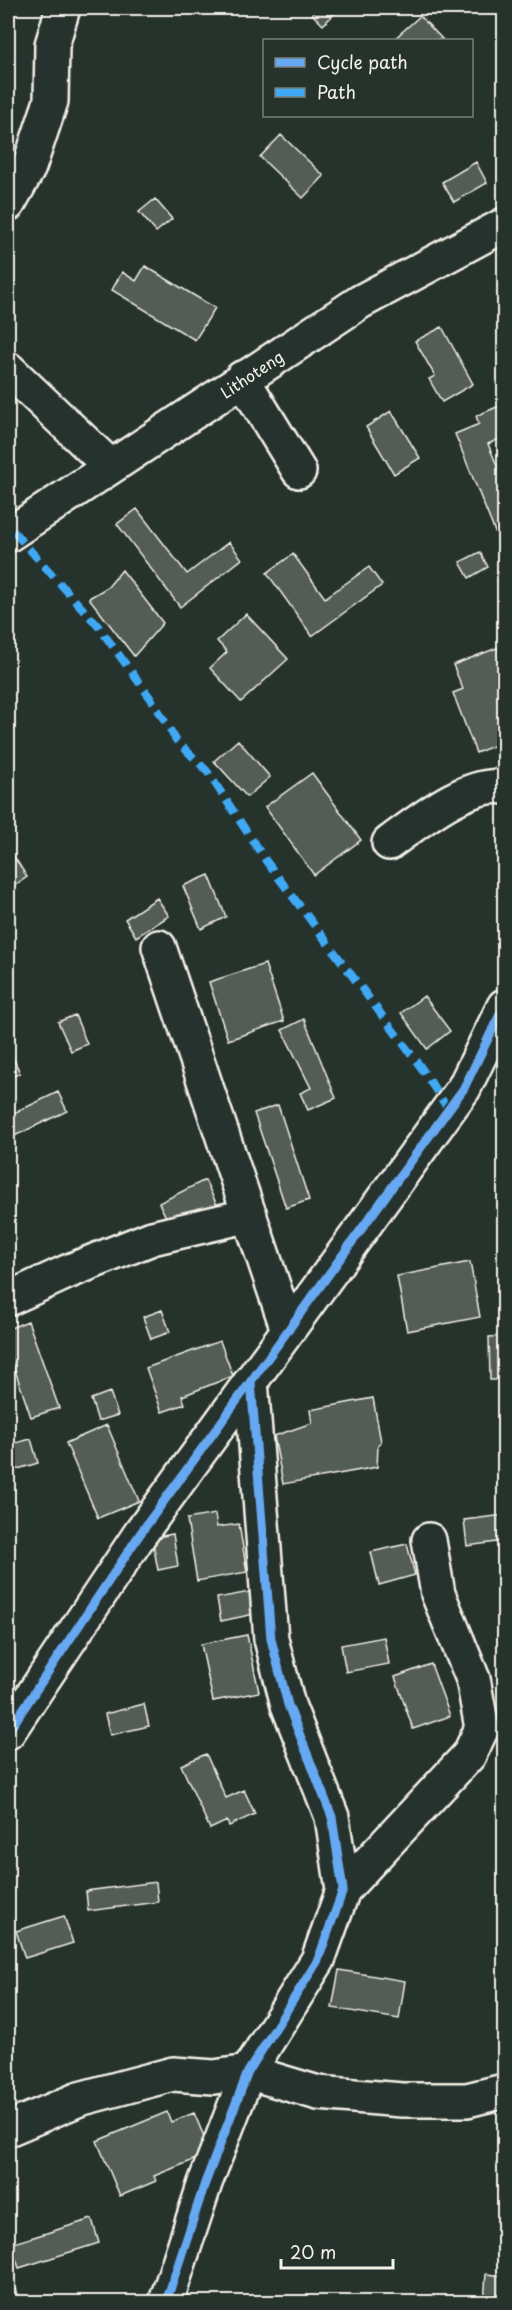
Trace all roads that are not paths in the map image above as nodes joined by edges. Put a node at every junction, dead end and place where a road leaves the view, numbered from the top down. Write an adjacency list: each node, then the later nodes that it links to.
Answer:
1 (63, 8): 2 (street)
2 (8, 204)
3 (504, 225): 5 (street, Lithoteng)
4 (8, 369): 6 (street)
5 (242, 378): 6 (street, Lithoteng); 7 (street)
6 (110, 466): 8 (street, Lithoteng)
7 (299, 471)
8 (8, 535)
9 (504, 787): 10 (street)
10 (389, 843)
11 (159, 947): 13 (street)
12 (504, 1006): 15 (street)
13 (250, 1215): 14 (street); 15 (street)
14 (8, 1299)
15 (288, 1330): 16 (street)
16 (251, 1381): 18 (street); 19 (street)
17 (429, 1540): 19 (street)
18 (8, 1732)
19 (344, 1890): 20 (street)
20 (248, 2072): 21 (street); 22 (street); 23 (street)
21 (504, 2092)
22 (8, 2129)
23 (166, 2302)

